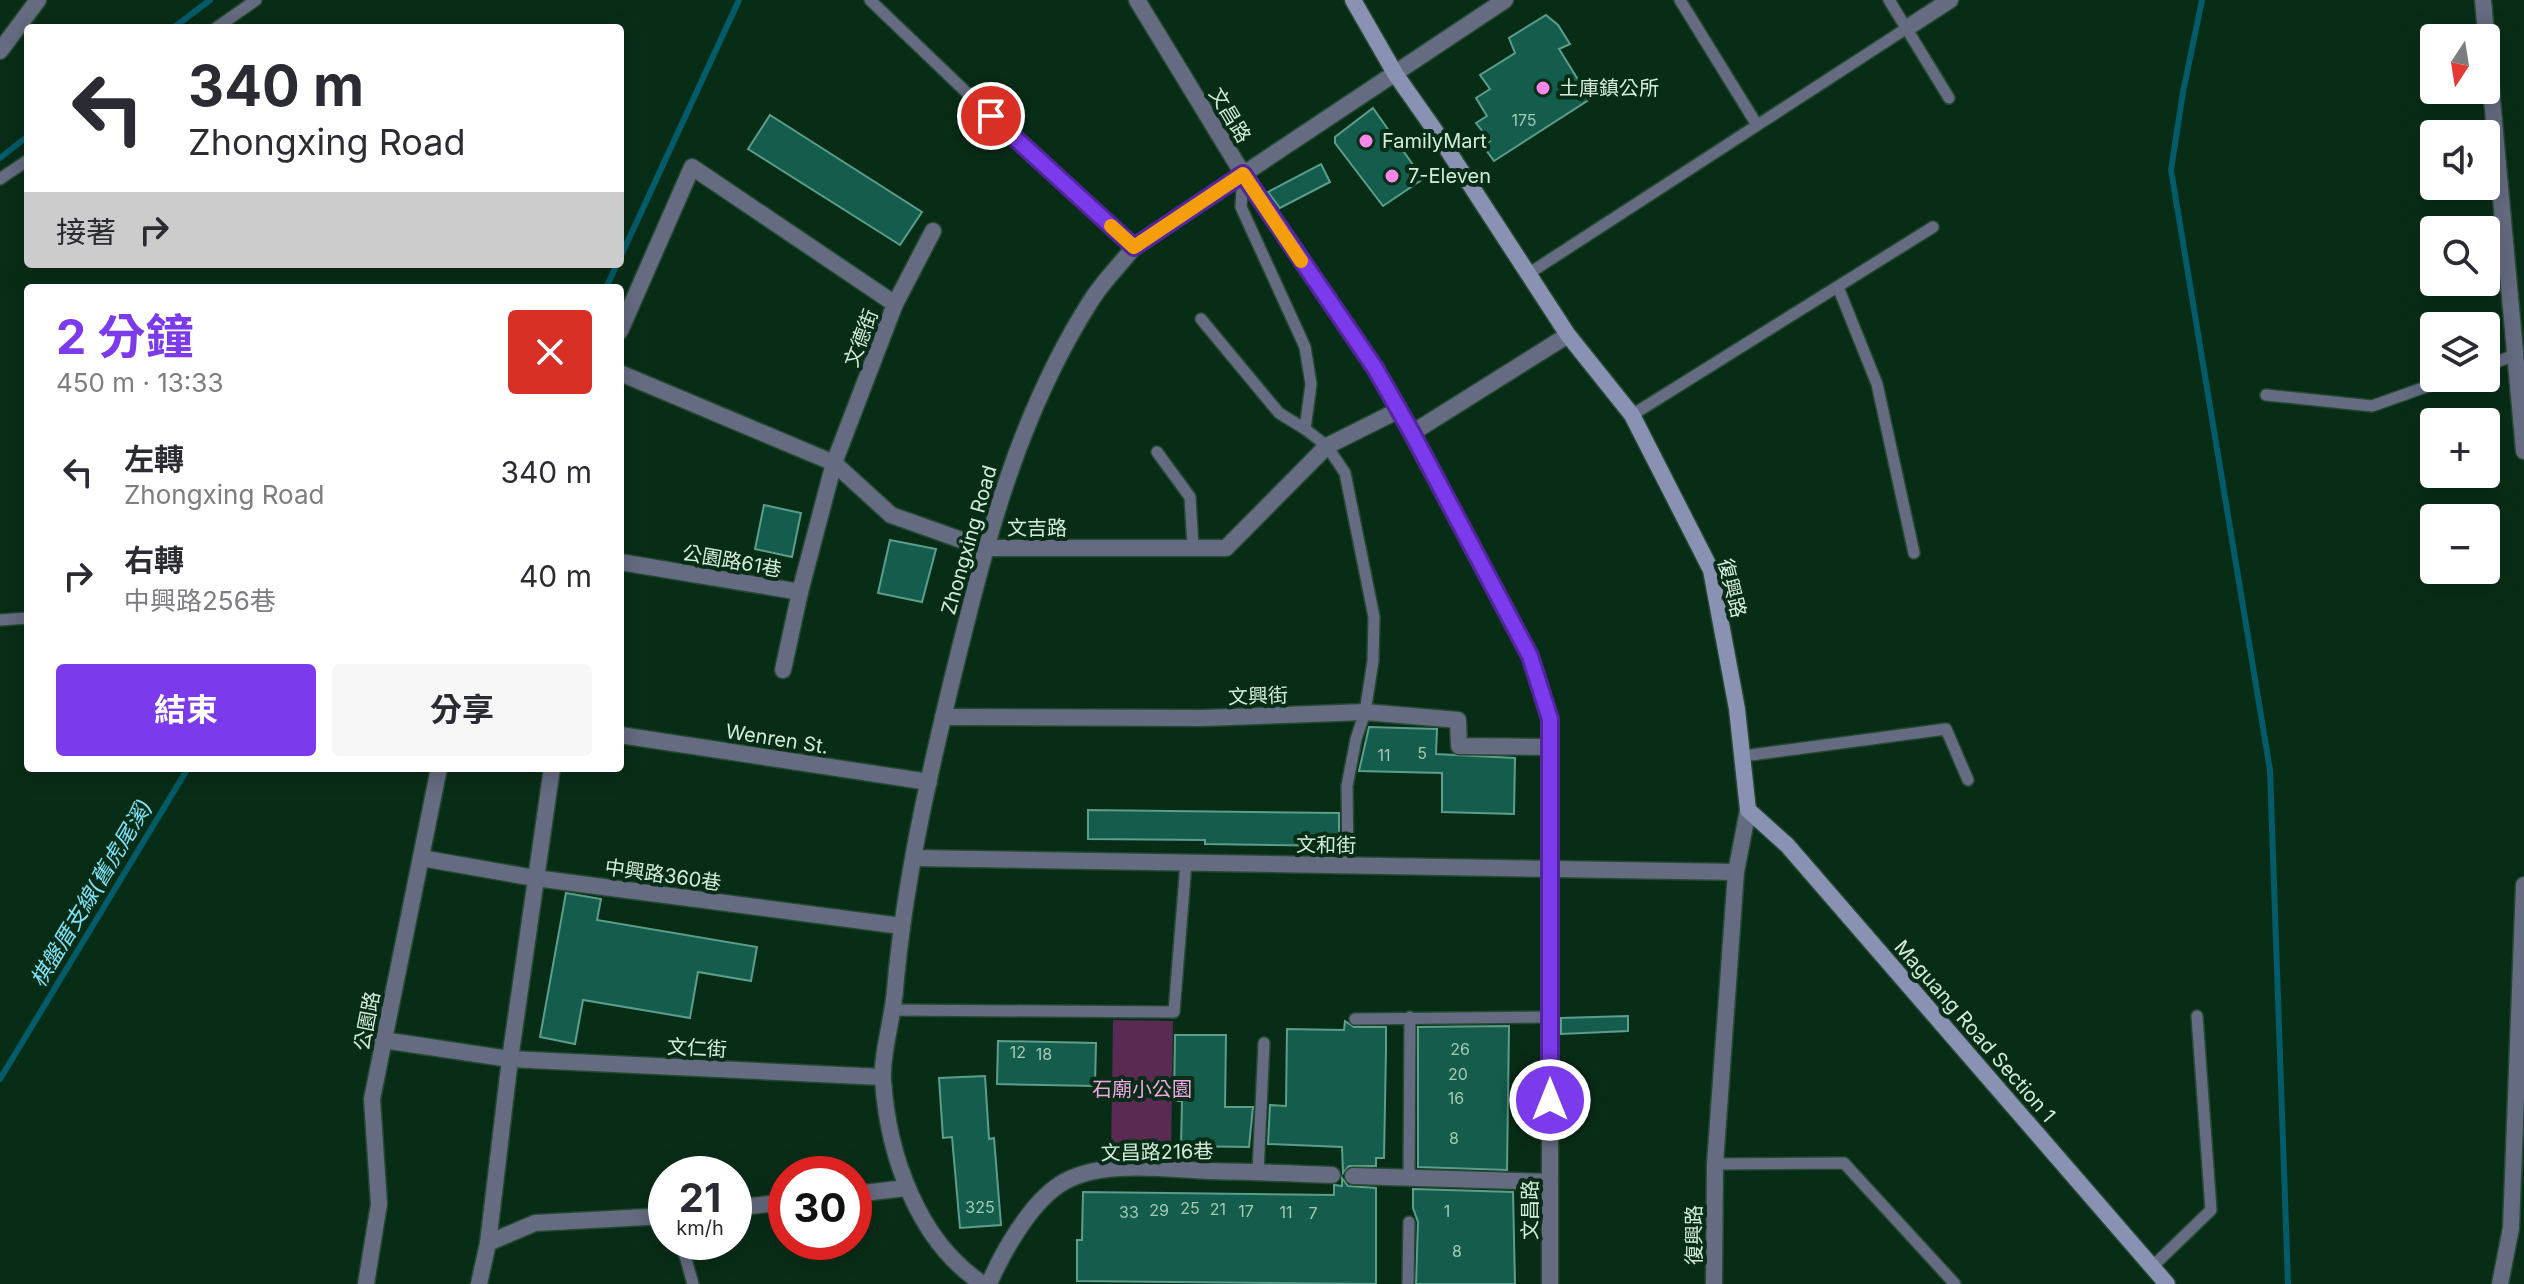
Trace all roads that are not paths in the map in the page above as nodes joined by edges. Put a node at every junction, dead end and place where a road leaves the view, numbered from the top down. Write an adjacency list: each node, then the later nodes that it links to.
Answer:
1 (38, 0): 13 (street)
2 (256, 0): 11 (lane)
3 (870, 0): 22 (lane)
4 (1137, 0): 18 (street, 文昌路)
5 (1353, 0): 14 (main road, 復興路)
6 (1505, 0): 14 (street, Zhongxing Road)
7 (1680, 0): 16 (lane)
8 (1889, 0): 12 (lane)
9 (1950, 0): 12 (street)
10 (2483, 0): 29 (street)
11 (222, 24)
12 (1907, 28): 15 (lane); 16 (lane)
13 (0, 51)
14 (1396, 75): 18 (street, Zhongxing Road); 23 (main road, 復興路)
15 (1949, 98)
16 (1757, 125): 23 (lane)
17 (24, 163): 19 (lane)
18 (1243, 174): 22 (street, Zhongxing Road); 34 (street, 文昌路); 36 (lane)
19 (0, 179)
20 (1933, 227): 24 (lane)
21 (933, 231): 25 (street, 文德街)
22 (1134, 247): 43 (street, Zhongxing Road)
23 (1528, 274): 28 (main road, 復興路)
24 (1838, 287): 35 (lane); 44 (lane)
25 (895, 304): 27 (street); 41 (street, 文德街)
26 (1201, 319): 36 (lane)
27 (624, 322)
28 (1568, 335): 35 (main road, 復興路); 37 (street)
29 (2515, 355): 30 (lane); 39 (street)
30 (2500, 361)
31 (624, 375): 41 (street, 文吉路)
32 (2420, 389): 33 (lane)
33 (2266, 395)
34 (1399, 410): 37 (street, 文昌路); 38 (street, 文吉路)
35 (1632, 415): 54 (main road, 復興路)
36 (1305, 429): 38 (lane)
37 (1412, 433): 53 (street, 文昌路)
38 (1327, 446): 42 (street, 文吉路); 50 (lane)
39 (2524, 451)
40 (1157, 452): 42 (lane)
41 (834, 463): 43 (street, 文吉路); 46 (street, 公園路61巷)
42 (1193, 547): 43 (street, 文吉路)
43 (984, 548): 51 (street, Zhongxing Road)
44 (1914, 553)
45 (624, 563): 46 (street, 公園路61巷)
46 (800, 592): 49 (street)
47 (24, 618): 48 (lane)
48 (0, 620)
49 (783, 670)
50 (1365, 712): 51 (street, 文興街); 53 (street, 文興街); 63 (lane)
51 (943, 717): 58 (street, Zhongxing Road)
52 (624, 736): 58 (street, Wenren St.)
53 (1550, 747): 64 (street, 文昌路)
54 (1743, 756): 57 (lane); 59 (main road, 復興路)
55 (438, 772): 60 (street, 公園路)
56 (551, 772): 66 (street)
57 (1968, 780)
58 (929, 782): 61 (street, Zhongxing Road)
59 (1748, 810): 65 (street, 復興路); 90 (main road, Maguang Road Section 1)
60 (421, 858): 66 (street, 中興路360巷); 74 (street, 公園路)
61 (914, 858): 62 (street, 文和街); 68 (street, Zhongxing Road)
62 (1186, 863): 63 (street, 文和街); 69 (lane)
63 (1348, 865): 64 (street, 文和街)
64 (1550, 869): 65 (street, 文和街); 72 (street, 文昌路)
65 (1736, 872): 78 (street, 復興路)
66 (535, 878): 68 (street, 中興路360巷); 76 (street)
67 (2524, 885): 100 (street)
68 (901, 926): 69 (street, Zhongxing Road)
69 (894, 1010): 77 (street, Zhongxing Road)
70 (2197, 1016): 90 (lane)
71 (1410, 1017): 72 (lane); 73 (lane); 82 (lane)
72 (1550, 1017): 83 (street, 文昌路)
73 (1355, 1019)
74 (383, 1040): 76 (street, 文仁街); 91 (street, 公園路)
75 (1264, 1043): 79 (lane)
76 (510, 1059): 77 (street, 文仁街); 88 (street)
77 (882, 1077): 84 (street, Zhongxing Road)
78 (1715, 1164): 97 (street, 復興路); 98 (lane)
79 (1258, 1172): 80 (street, 文昌路216巷); 94 (street, 文昌路216巷)
80 (1332, 1175)
81 (1353, 1176): 82 (street)
82 (1409, 1178): 83 (street)
83 (1550, 1182): 96 (street, 文昌路)
84 (907, 1188): 85 (street); 94 (street, Zhongxing Road)
85 (872, 1192)
86 (648, 1217): 88 (street)
87 (1409, 1222): 95 (lane)
88 (488, 1243): 92 (street)
89 (686, 1260): 93 (lane)
90 (2152, 1267): 99 (main road, Maguang Road Section 1)
91 (366, 1284)
92 (479, 1284)
93 (693, 1284)
94 (986, 1284)
95 (1408, 1284)
96 (1550, 1284)
97 (1714, 1284)
98 (1955, 1284)
99 (2167, 1284)
100 (2500, 1284)

